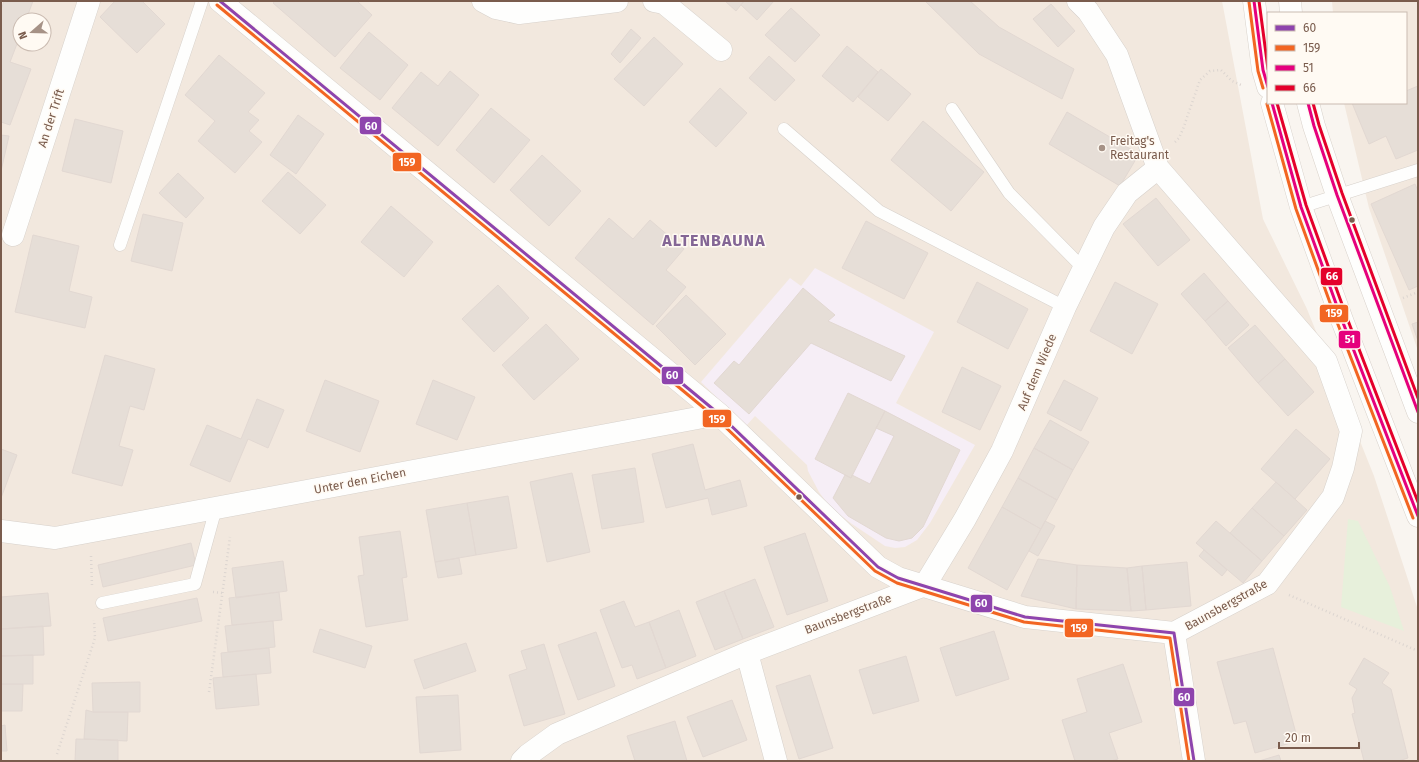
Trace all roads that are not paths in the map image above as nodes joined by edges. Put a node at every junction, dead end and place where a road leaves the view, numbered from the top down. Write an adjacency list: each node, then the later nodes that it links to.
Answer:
1 (89, 1): 21 (street, An der Trift)
2 (202, 1): 22 (lane)
3 (220, 1): 26 (street)
4 (484, 1): 5 (street)
5 (616, 1)
6 (654, 1): 11 (street)
7 (1078, 1): 17 (street)
8 (1254, 1): 12 (street)
9 (1290, 1): 10 (street)
10 (1292, 12)
11 (721, 50)
12 (1267, 84)
13 (1272, 104): 20 (street)
14 (1308, 104): 19 (street)
15 (952, 109): 23 (lane)
16 (784, 129): 24 (lane)
17 (1158, 168): 23 (street, Auf dem Wiede); 32 (street, Baunsbergstraße)
18 (1418, 170): 19 (lane)
19 (1337, 195): 20 (lane); 25 (street)
20 (1301, 207): 28 (street)
21 (14, 235)
22 (120, 245)
23 (1083, 268): 24 (street, Auf dem Wiede)
24 (1065, 307): 30 (street, Auf dem Wiede)
25 (1418, 412)
26 (720, 414): 27 (street, Unter den Eichen); 30 (street)
27 (224, 507): 29 (street, Unter den Eichen); 31 (lane)
28 (1418, 516)
29 (1, 531)
30 (925, 585): 32 (street, Baunsbergstraße); 33 (street, Baunsbergstraße)
31 (102, 603)
32 (1174, 633): 36 (street)
33 (747, 653): 34 (street, Baunsbergstraße); 35 (street)
34 (522, 761)
35 (776, 761)
36 (1194, 761)

